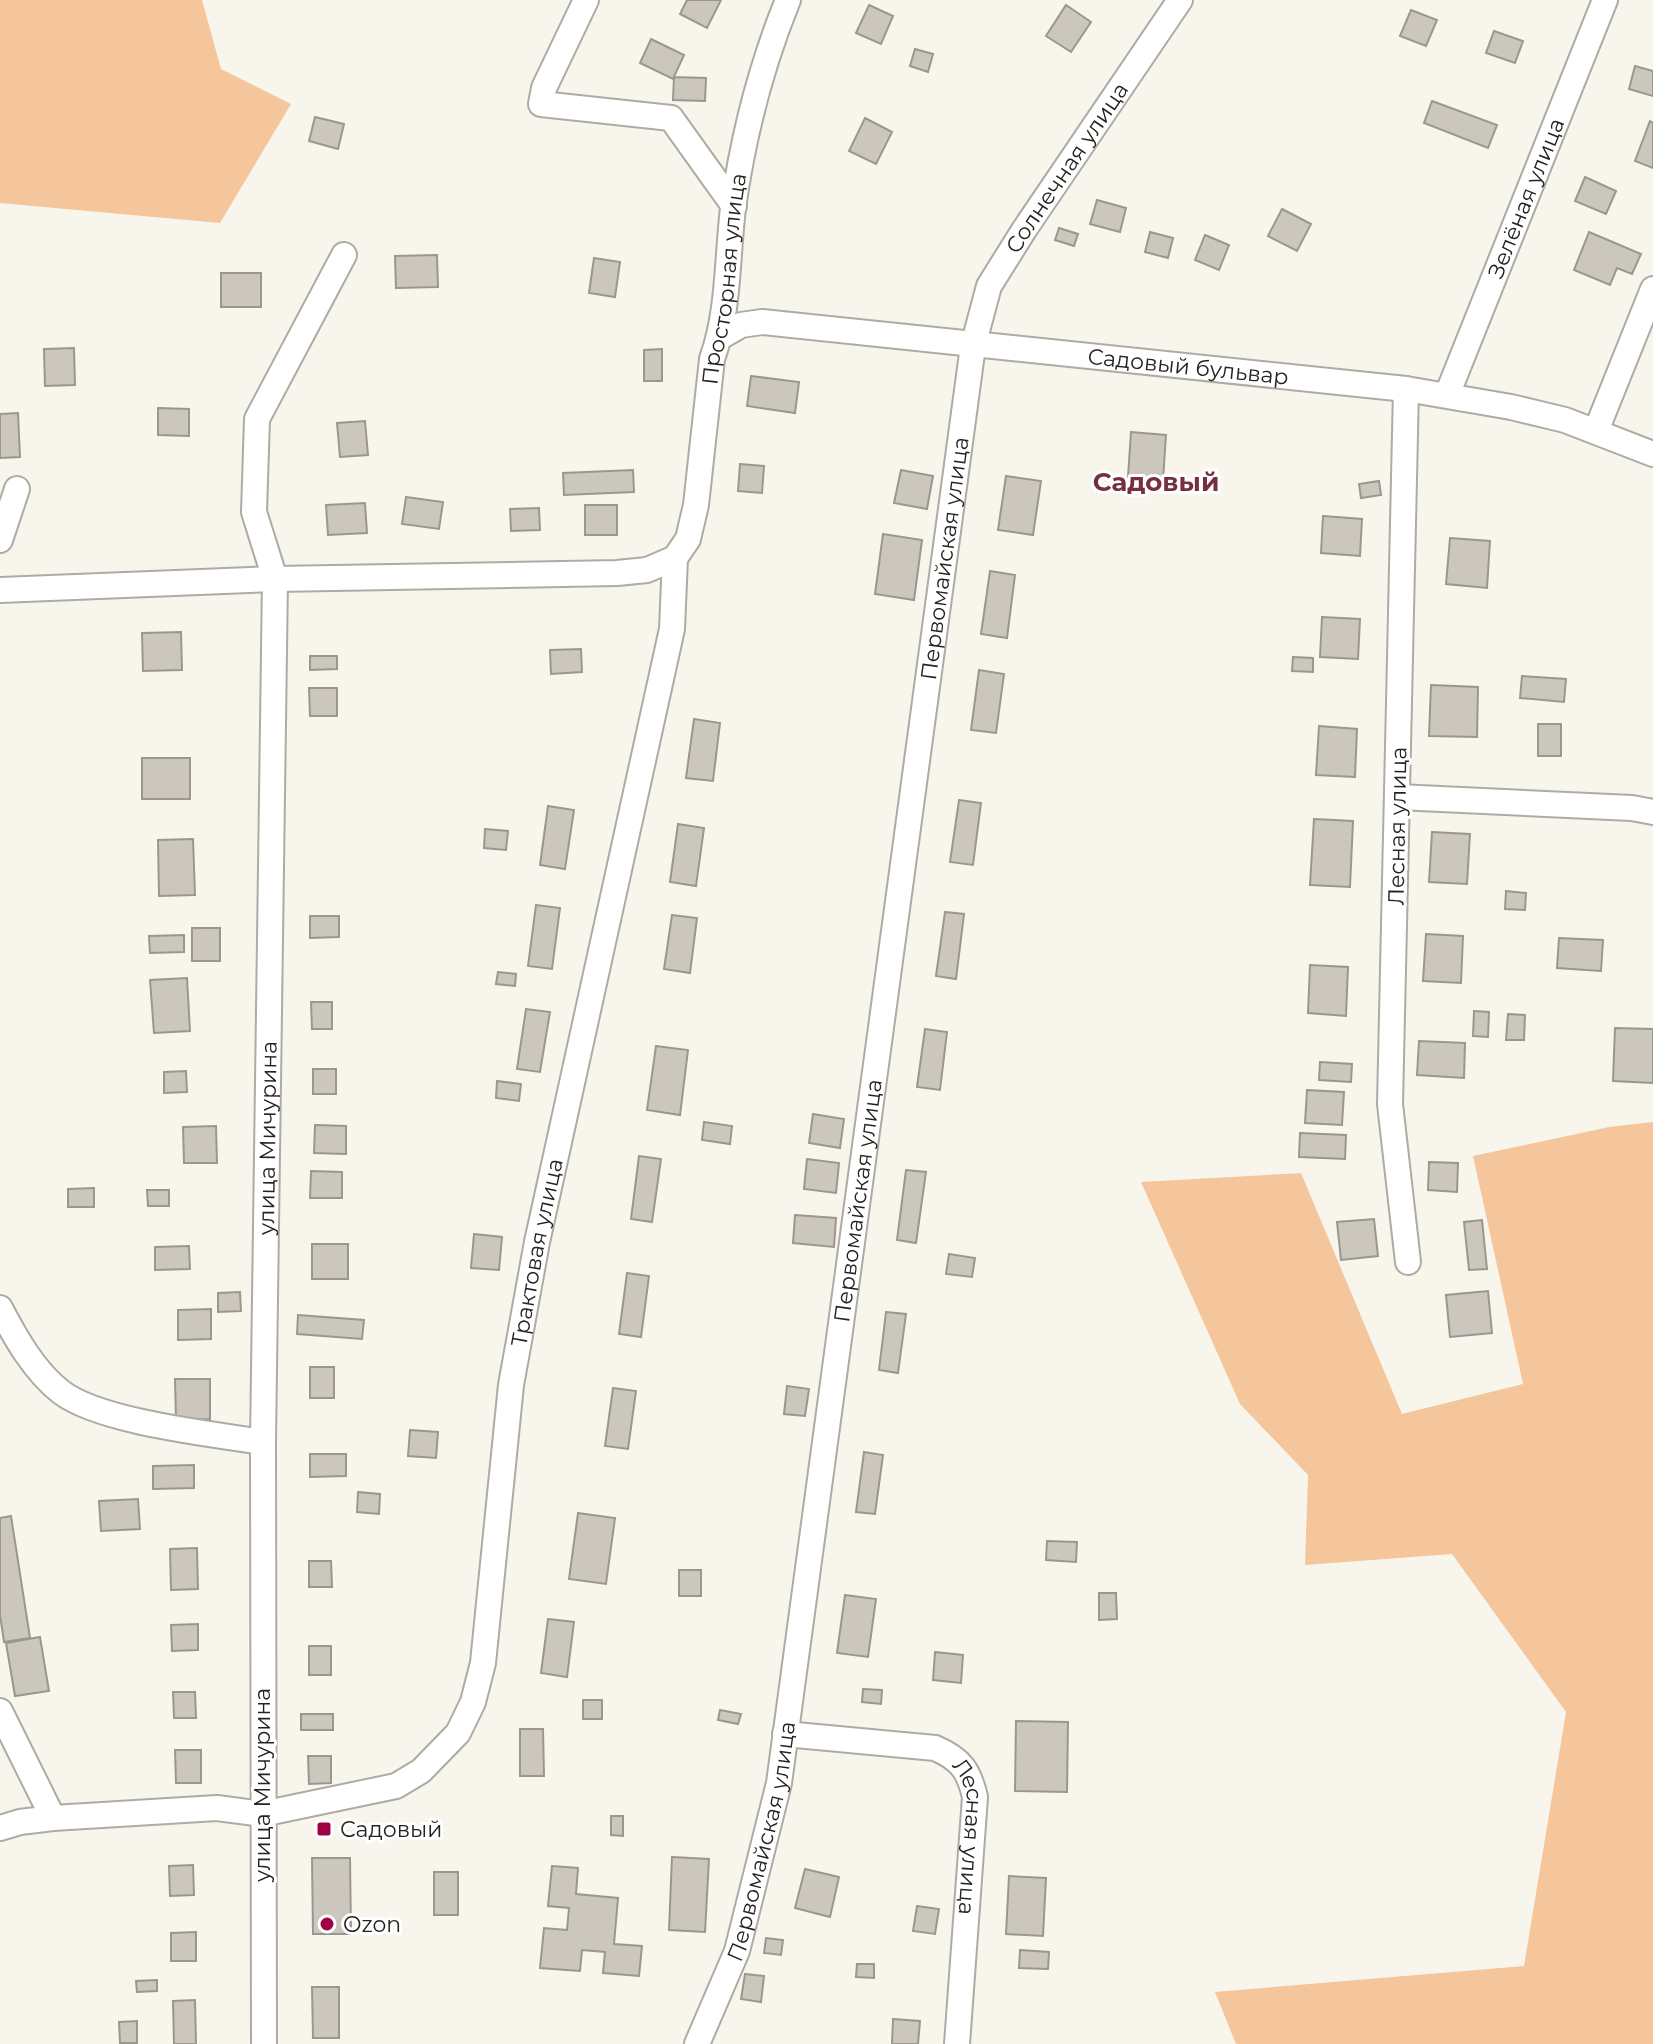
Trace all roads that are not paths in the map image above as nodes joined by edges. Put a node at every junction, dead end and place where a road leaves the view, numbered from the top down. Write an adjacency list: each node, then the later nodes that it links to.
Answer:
1 (586, 0): 5 (street)
2 (788, 0): 5 (street, Просторная улица)
3 (1180, 0): 9 (street, Солнечная улица)
4 (1605, 0): 11 (street, Зелёная улица)
5 (734, 206): 8 (street, Просторная улица)
6 (344, 255): 17 (street, улица Мичурина)
7 (1653, 289): 12 (street)
8 (720, 337): 9 (street, Садовый бульвар); 16 (street, Просторная улица)
9 (973, 346): 10 (street, Садовый бульвар); 25 (street, Первомайская улица)
10 (1406, 389): 11 (street, Садовый бульвар); 19 (street, Лесная улица)
11 (1447, 395): 12 (street, Садовый бульвар)
12 (1596, 431): 13 (street, Садовый бульвар)
13 (1653, 454)
14 (17, 489): 15 (street)
15 (0, 540)
16 (675, 558): 17 (street); 26 (street, Трактовая улица)
17 (275, 579): 18 (street); 23 (street, улица Мичурина)
18 (0, 590)
19 (1398, 797): 20 (street); 21 (street, Лесная улица)
20 (1653, 812)
21 (1408, 1262)
22 (0, 1308): 23 (street)
23 (263, 1442): 26 (street, улица Мичурина)
24 (0, 1711): 27 (street)
25 (785, 1734): 31 (street, Первомайская улица); 32 (street, Лесная улица)
26 (262, 1814): 27 (street, Трактовая улица); 30 (street, улица Мичурина)
27 (53, 1818): 28 (street, Трактовая улица)
28 (10, 1825): 29 (street)
29 (0, 1845)
30 (264, 2044)
31 (697, 2044)
32 (957, 2044)

